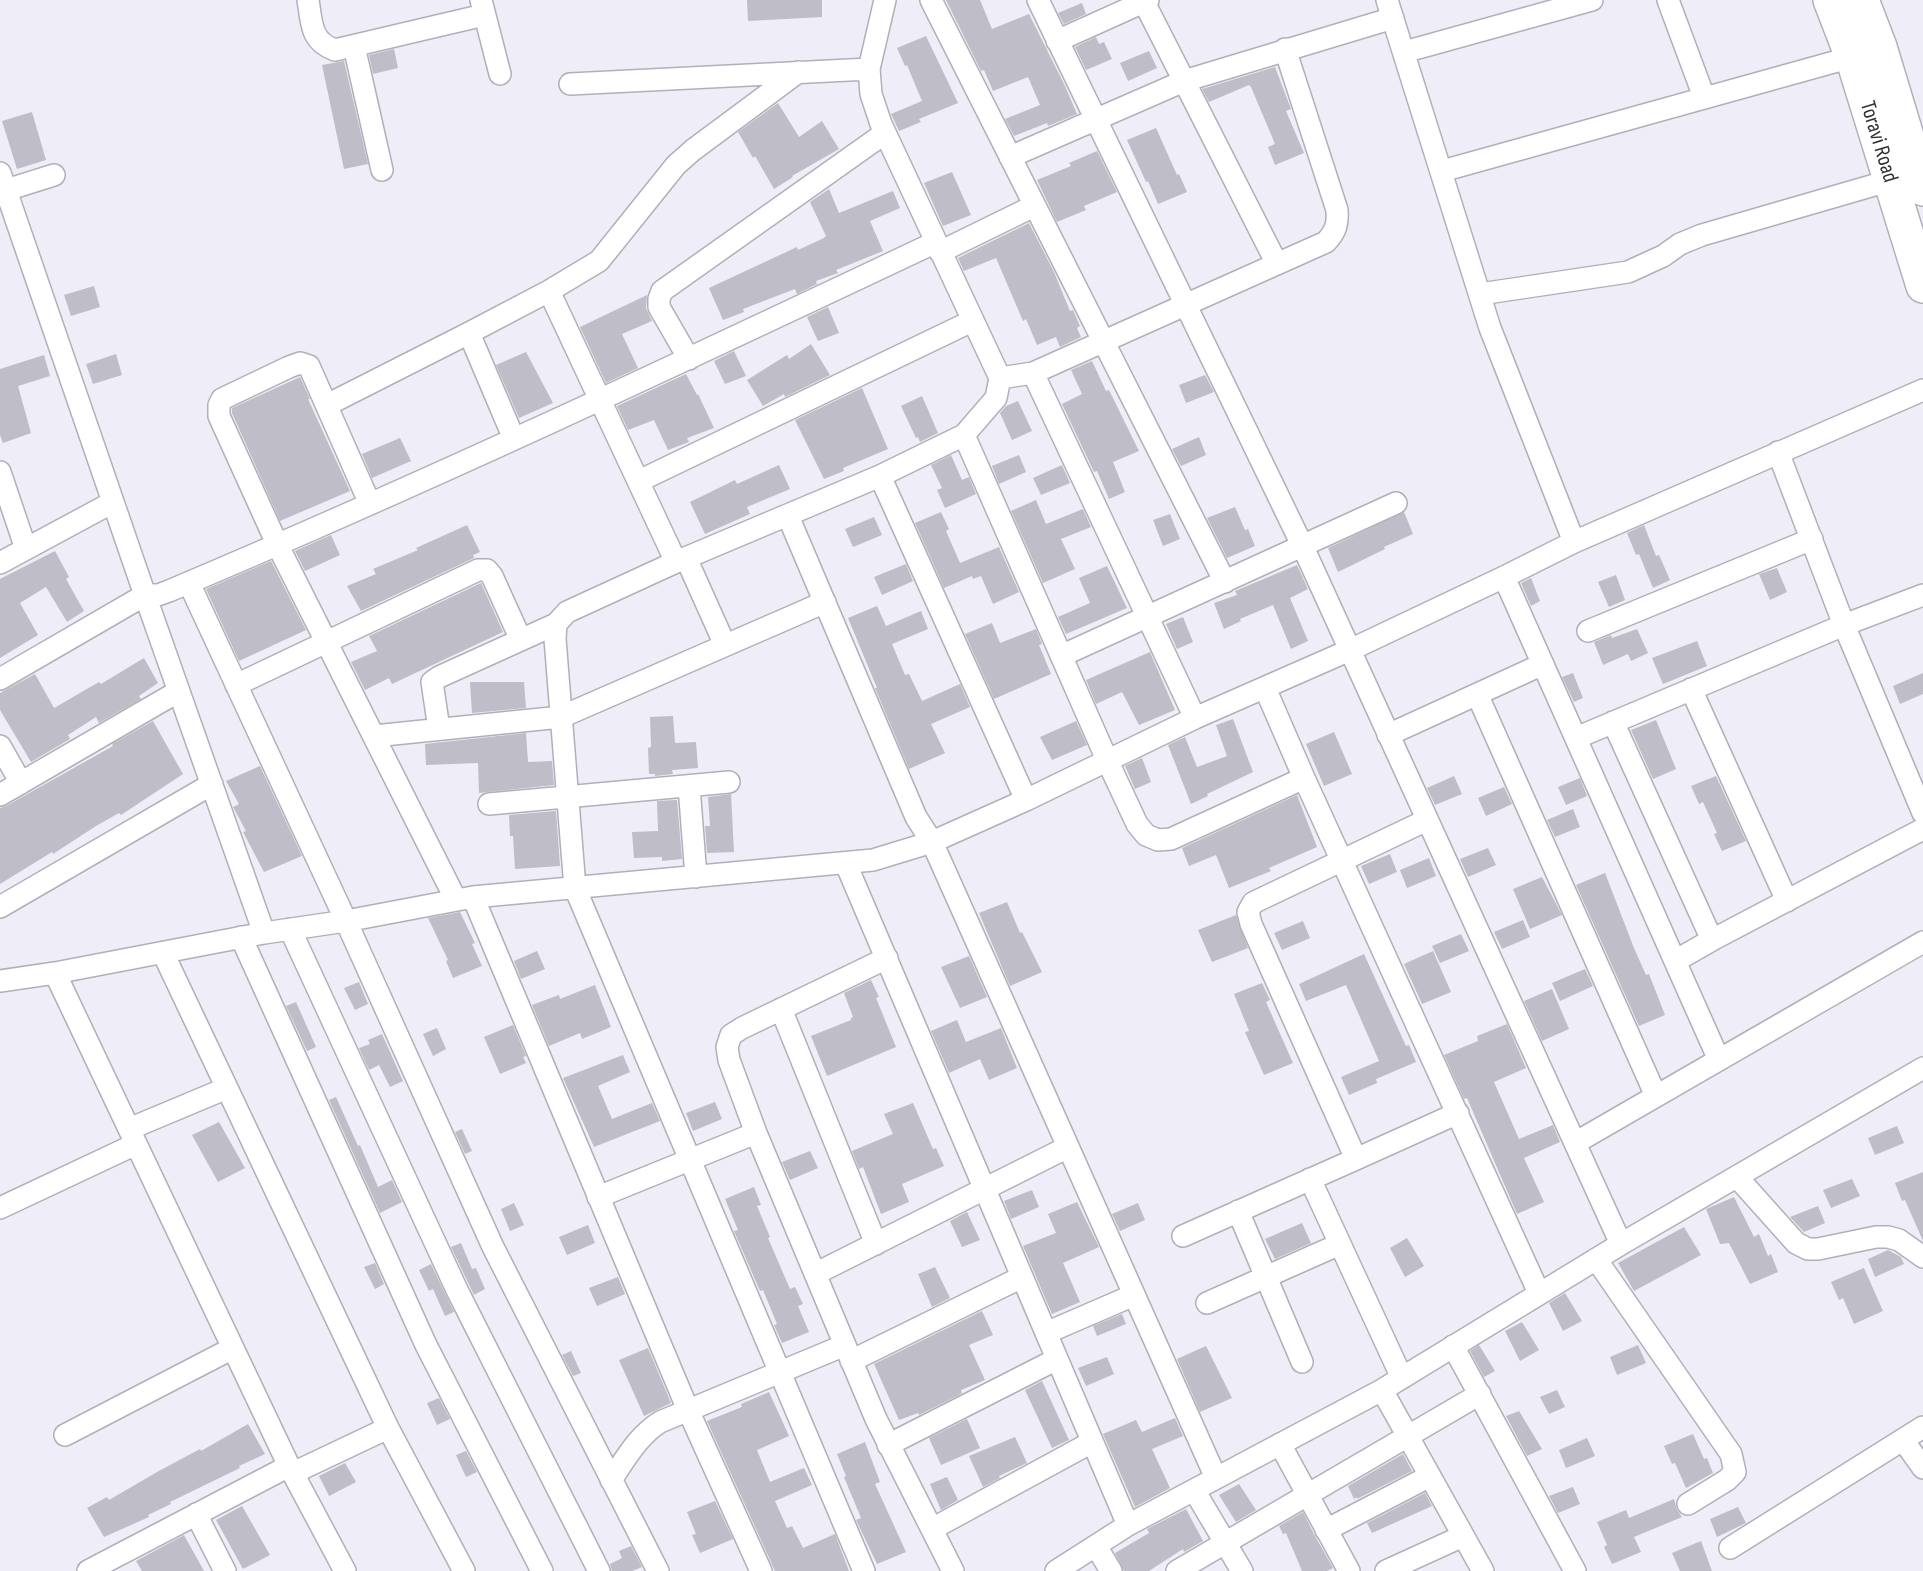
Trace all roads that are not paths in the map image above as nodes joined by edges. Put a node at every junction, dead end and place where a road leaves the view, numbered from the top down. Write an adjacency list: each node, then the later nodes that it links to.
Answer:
1 (308, 0): 13 (street)
2 (885, 0): 17 (street)
3 (931, 0): 25 (street)
4 (1038, 0): 12 (street)
5 (1145, 0): 12 (street); 20 (street)
6 (1592, 0): 15 (street)
7 (1668, 0): 22 (street)
8 (1830, 0): 16 (highway, Toravi Road)
9 (1862, 0): 29 (highway, Toravi Road)
10 (482, 7): 13 (street); 19 (street)
11 (1390, 9): 14 (street); 15 (street)
12 (1057, 41): 23 (street)
13 (354, 46): 26 (street)
14 (1285, 49): 20 (street); 33 (street)
15 (1404, 52): 27 (street)
16 (1852, 57): 22 (street); 29 (highway, Toravi Road)
17 (869, 69): 18 (street); 24 (street)
18 (798, 72): 21 (street); 35 (street)
19 (500, 74)
20 (1184, 81): 23 (street); 33 (street)
21 (570, 84)
22 (1704, 98): 27 (street)
23 (1095, 119): 25 (street); 37 (street)
24 (885, 133): 32 (street); 41 (street)
25 (1010, 157): 31 (street)
26 (381, 170)
27 (1442, 171): 36 (street)
28 (54, 175): 30 (street)
29 (1910, 181): 34 (highway, Toravi Road); 36 (street)
30 (2, 185): 53 (street)
31 (1034, 206): 32 (street); 40 (street)
32 (938, 248): 38 (street); 41 (street)
33 (1277, 264): 37 (street)
34 (1923, 286)
35 (549, 291): 39 (street); 45 (street)
36 (1480, 294): 58 (street)
37 (1185, 303): 40 (street); 60 (street)
38 (972, 321): 43 (street); 52 (street)
39 (469, 333): 46 (street); 48 (street)
40 (1103, 341): 42 (street); 65 (street)
41 (689, 358): 45 (street)
42 (1033, 373): 43 (street); 70 (street)
43 (1000, 378): 47 (street)
44 (1923, 390): 49 (street)
45 (601, 399): 48 (street); 52 (street)
46 (327, 405): 55 (street); 59 (street)
47 (964, 435): 51 (street); 78 (street)
48 (514, 439): 55 (street)
49 (1778, 452): 57 (street); 58 (street)
50 (0, 472): 61 (street)
51 (880, 476): 56 (street); 102 (street)
52 (639, 482): 62 (street)
53 (113, 502): 61 (street); 67 (street)
54 (1396, 503): 60 (street)
55 (370, 504): 59 (street)
56 (788, 516): 62 (street); 69 (street)
57 (1812, 539): 72 (street); 73 (street)
58 (1574, 542): 64 (street)
59 (278, 546): 66 (street); 75 (street)
60 (1303, 547): 65 (street); 77 (street)
61 (26, 549): 63 (street)
62 (681, 560): 71 (street); 76 (street)
63 (0, 563)
64 (1504, 577): 77 (street); 79 (street)
65 (1225, 582): 70 (street)
66 (189, 583): 67 (street); 81 (street)
67 (145, 595): 80 (street); 84 (street)
68 (1923, 595): 72 (street)
69 (825, 602): 76 (street); 107 (street)
70 (1148, 617): 78 (street); 87 (street)
71 (556, 624): 74 (street); 86 (street)
72 (1844, 625): 83 (street); 104 (street)
73 (1588, 631)
74 (521, 640): 75 (street); 89 (street)
75 (326, 642): 81 (street); 91 (street)
76 (725, 645): 86 (street)
77 (1350, 650): 82 (street); 90 (street)
78 (1061, 656): 94 (street)
79 (1543, 663): 85 (street); 92 (street)
80 (0, 679)
81 (237, 685): 115 (street)
82 (1265, 688): 87 (street); 95 (street)
83 (1691, 689): 88 (street); 113 (street)
84 (179, 691): 97 (street); 98 (street)
85 (1477, 694): 90 (street); 130 (street)
86 (561, 717): 89 (street); 101 (street)
87 (1195, 718): 94 (street)
88 (1613, 722): 92 (street); 119 (street)
89 (439, 729): 91 (street)
90 (1388, 735): 105 (street)
91 (374, 736): 112 (street)
92 (1576, 738): 123 (street)
93 (0, 746): 97 (street)
94 (1108, 762): 95 (street); 102 (street)
95 (1305, 778): 108 (street)
96 (729, 782): 99 (street)
97 (21, 783): 100 (street)
98 (212, 784): 114 (street); 117 (street)
99 (689, 786): 101 (street); 110 (street)
100 (0, 795)
101 (568, 797): 103 (street); 111 (street)
102 (1026, 800): 107 (street)
103 (489, 804)
104 (1923, 813)
105 (1427, 820): 108 (street); 134 (street)
106 (1923, 829): 113 (street)
107 (932, 842): 109 (street); 135 (street)
108 (1343, 860): 131 (street); 137 (street)
109 (846, 864): 110 (street); 122 (street)
110 (696, 877): 111 (street)
111 (575, 888): 112 (street); 136 (street)
112 (464, 899): 115 (street); 141 (street)
113 (1787, 901): 119 (street)
114 (0, 907)
115 (345, 921): 116 (street); 179 (street)
116 (290, 929): 117 (street); 196 (street)
117 (264, 933): 118 (street)
118 (241, 937): 121 (street); 195 (street)
119 (1712, 940): 123 (street)
120 (1923, 942): 127 (street)
121 (163, 953): 124 (street); 129 (street)
122 (887, 958): 126 (street); 140 (street)
123 (1676, 961): 127 (street)
124 (55, 973): 125 (street); 133 (street)
125 (0, 981)
126 (781, 1010): 132 (street); 145 (street)
127 (1719, 1060): 130 (street)
128 (1922, 1070): 138 (street)
129 (227, 1088): 133 (street); 168 (street)
130 (1656, 1096): 134 (street)
131 (1458, 1113): 137 (street); 153 (street)
132 (756, 1133): 136 (street); 150 (street)
133 (132, 1136): 142 (street); 158 (street)
134 (1575, 1143): 147 (street)
135 (1068, 1147): 140 (street); 154 (street)
136 (689, 1159): 141 (street); 162 (street)
137 (1356, 1159): 139 (street)
138 (1737, 1177): 147 (street); 148 (street)
139 (1310, 1179): 143 (street); 146 (street)
140 (985, 1189): 145 (street); 151 (street)
141 (598, 1197): 166 (street)
142 (0, 1208)
143 (1238, 1211): 144 (street); 152 (street)
144 (1183, 1236)
145 (876, 1244): 150 (street)
146 (1340, 1244): 152 (street); 163 (street)
147 (1622, 1244): 149 (street)
148 (1923, 1257)
149 (1596, 1259): 153 (street); 182 (street)
150 (815, 1274): 159 (street)
151 (1022, 1277): 156 (street); 159 (street)
152 (1265, 1277): 155 (street); 161 (street)
153 (1539, 1293): 157 (street)
154 (1134, 1295): 156 (street); 178 (street)
155 (1207, 1304)
156 (1046, 1333): 160 (street)
157 (1453, 1346): 163 (street); 165 (street)
158 (233, 1348): 169 (street); 176 (street)
159 (848, 1353): 162 (street); 174 (street)
160 (1057, 1359): 172 (street); 174 (street)
161 (1302, 1362)
162 (780, 1373): 166 (street); 199 (street)
163 (1402, 1378): 164 (street)
164 (1382, 1390): 170 (street); 173 (street)
165 (1480, 1394): 170 (street); 208 (street)
166 (688, 1410): 179 (street); 198 (street)
167 (1923, 1427): 171 (street)
168 (388, 1428): 176 (street); 194 (street)
169 (66, 1435)
170 (1408, 1436): 177 (street); 181 (street)
171 (1902, 1440): 175 (street); 190 (street)
172 (1092, 1442): 184 (street); 185 (street)
173 (1280, 1444): 178 (street); 181 (street)
174 (888, 1445): 185 (street)
175 (1923, 1468)
176 (291, 1470): 183 (street); 193 (street)
177 (1430, 1476): 186 (street); 187 (street)
178 (1216, 1478): 180 (street)
179 (611, 1480): 197 (street)
180 (1194, 1490): 184 (street); 188 (street)
181 (1307, 1495): 186 (street); 188 (street)
182 (1688, 1504)
183 (196, 1514): 191 (street); 192 (street)
184 (1128, 1525): 189 (street)
185 (932, 1529): 200 (street)
186 (1326, 1530): 205 (street)
187 (1463, 1536): 206 (street); 207 (street)
188 (1226, 1543): 203 (street); 204 (street)
189 (1095, 1546): 201 (street); 202 (street)
190 (1730, 1548)
191 (88, 1571)
192 (225, 1571)
193 (345, 1571)
194 (464, 1571)
195 (542, 1571)
196 (598, 1571)
197 (658, 1571)
198 (761, 1571)
199 (864, 1571)
200 (953, 1571)
201 (1056, 1571)
202 (1111, 1571)
203 (1178, 1571)
204 (1242, 1571)
205 (1349, 1571)
206 (1386, 1571)
207 (1483, 1571)
208 (1575, 1571)

